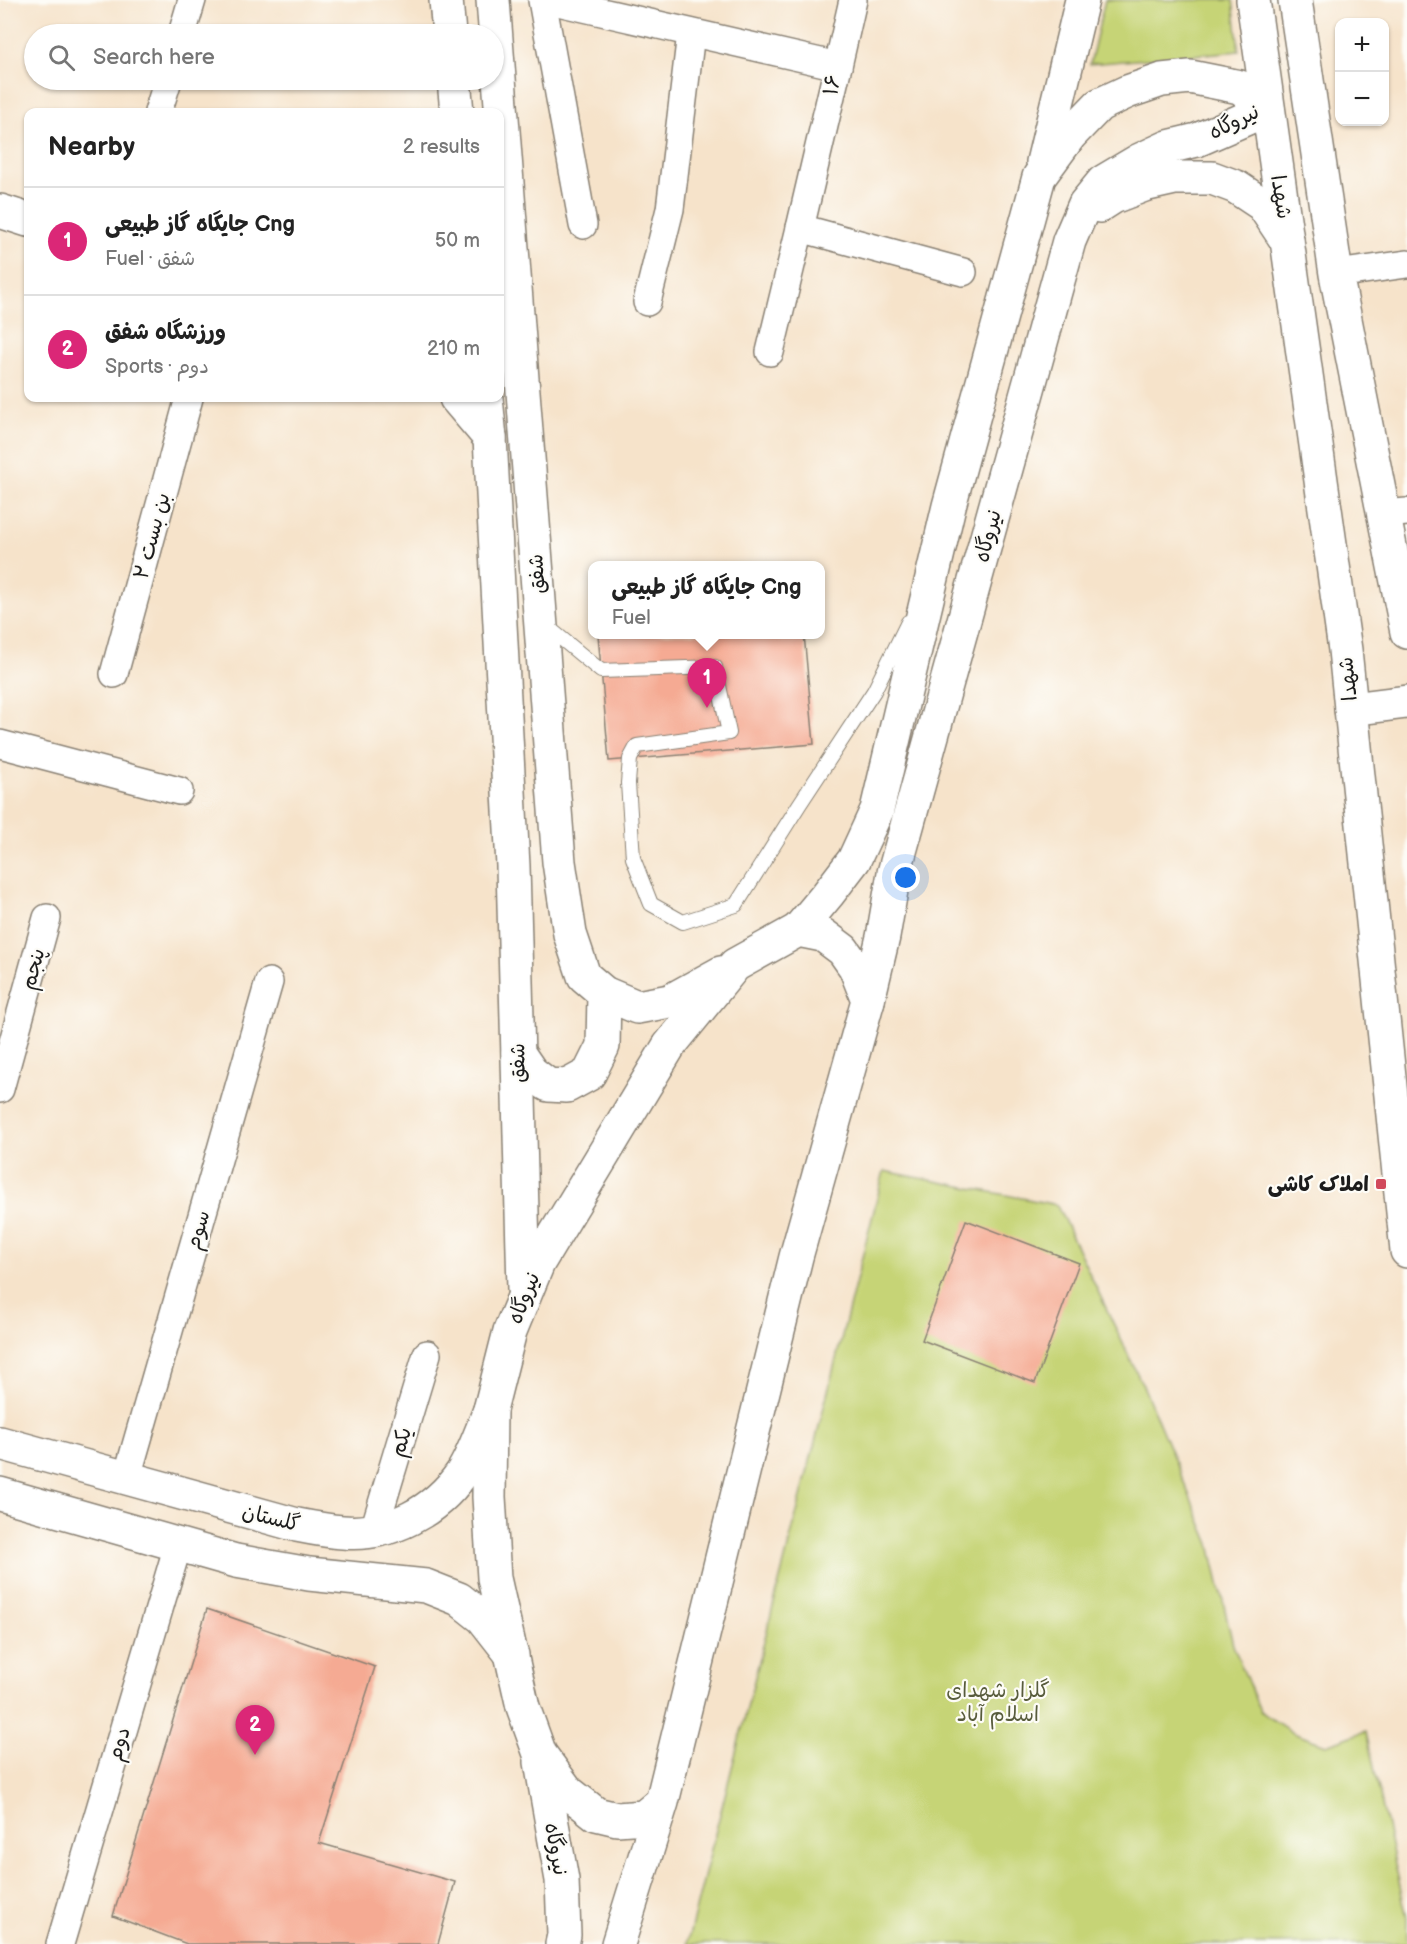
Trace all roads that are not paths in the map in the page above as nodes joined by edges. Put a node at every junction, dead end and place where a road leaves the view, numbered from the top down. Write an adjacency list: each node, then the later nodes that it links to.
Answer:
1 (192, 0): 11 (street)
2 (446, 0): 12 (main road)
3 (493, 0): 13 (main road, شفق)
4 (542, 0): 29 (street)
5 (549, 0): 10 (street, ۱۶)
6 (853, 0): 15 (street)
7 (1082, 0): 25 (main road)
8 (1253, 0): 23 (main road, شهدا)
9 (1295, 0): 19 (main road, شهدا)
10 (631, 9): 14 (street, ۱۶)
11 (185, 24)
12 (448, 24)
13 (495, 24)
14 (691, 33): 15 (street, ۱۶); 35 (street)
15 (838, 66): 30 (street, ۱۶)
16 (165, 90): 20 (street)
17 (455, 90): 21 (main road)
18 (500, 90): 22 (main road, شفق)
19 (1311, 104): 23 (main road); 34 (main road, شهدا)
20 (159, 108)
21 (457, 108)
22 (501, 108)
23 (1268, 109): 25 (main road, نیروگاه); 28 (main road, نیروگاه); 31 (main road, شهدا)
24 (504, 143): 43 (main road, شفق)
25 (1039, 177): 42 (main road, نیروگاه)
26 (0, 211): 27 (main road)
27 (24, 219)
28 (1076, 222): 31 (main road); 51 (main road, نیروگاه)
29 (583, 225)
30 (800, 228): 33 (street); 36 (street, ۱۶)
31 (1287, 241): 47 (main road, شهدا)
32 (1407, 264): 34 (street)
33 (963, 272)
34 (1336, 274): 41 (main road, شهدا)
35 (646, 302)
36 (770, 352)
37 (188, 402): 45 (street, بن بست ۲)
38 (459, 402): 40 (main road)
39 (486, 402): 40 (main road, شفق)
40 (490, 438): 58 (main road, شفق)
41 (1395, 513): 44 (main road, شهدا)
42 (933, 572): 43 (lane); 50 (main road, نیروگاه)
43 (541, 622): 56 (main road, شفق)
44 (1407, 632)
45 (114, 674)
46 (1407, 702): 47 (main road)
47 (1351, 709): 60 (main road, شهدا)
48 (0, 744): 49 (street)
49 (179, 791)
50 (854, 860): 51 (main road); 53 (main road, نیروگاه)
51 (894, 873): 57 (main road, نیروگاه)
52 (47, 918): 59 (street, پنجم)
53 (798, 930): 54 (main road, نیروگاه); 57 (main road)
54 (735, 965): 56 (main road, شفق); 61 (main road, نیروگاه)
55 (269, 982): 65 (street, سوم)
56 (604, 993): 58 (main road)
57 (868, 999): 71 (main road, نیروگاه)
58 (518, 1053): 61 (main road, شفق)
59 (0, 1089)
60 (1407, 1251)
61 (524, 1297): 63 (main road, نیروگاه)
62 (427, 1354): 67 (street, یکم)
63 (490, 1410): 67 (main road, گلستان); 69 (main road, نیروگاه)
64 (0, 1443): 65 (main road, گلستان)
65 (127, 1478): 67 (main road, گلستان)
66 (0, 1494): 68 (main road)
67 (374, 1530)
68 (178, 1545): 69 (main road); 72 (street, دوم)
69 (512, 1655): 70 (main road, نیروگاه)
70 (540, 1754): 71 (main road, نیروگاه); 73 (main road, نیروگاه)
71 (662, 1802): 74 (main road, نیروگاه)
72 (60, 1944)
73 (562, 1944)
74 (618, 1944)

